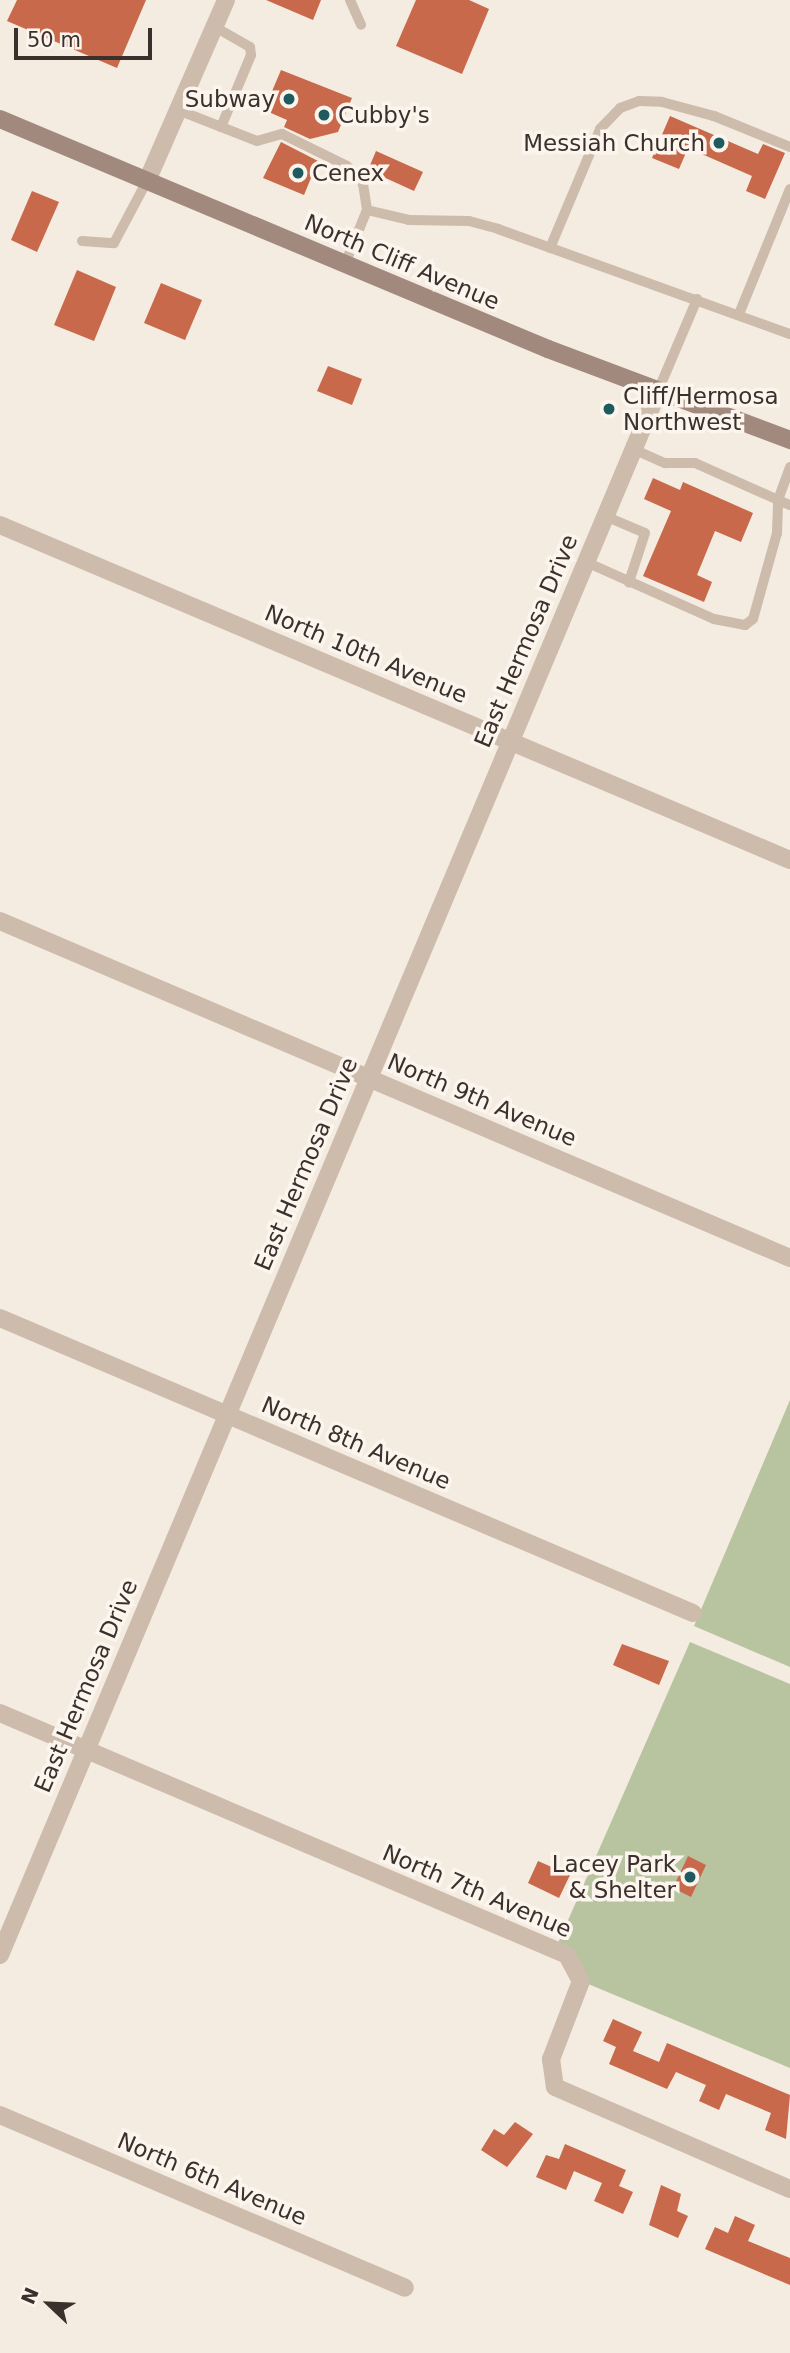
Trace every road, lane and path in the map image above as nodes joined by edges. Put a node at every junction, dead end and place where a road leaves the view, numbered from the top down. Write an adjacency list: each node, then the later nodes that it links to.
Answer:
1 (226, 0): 4 (street)
2 (351, 0): 3 (lane)
3 (361, 25)
4 (215, 27): 5 (street); 7 (lane)
5 (178, 110): 7 (lane); 9 (street)
6 (0, 119): 9 (main road, North Cliff Avenue)
7 (221, 127): 11 (lane)
8 (790, 147): 13 (lane)
9 (147, 181): 12 (lane); 14 (main road, North Cliff Avenue)
10 (790, 189): 16 (lane)
11 (367, 211): 13 (lane); 14 (lane)
12 (82, 241)
13 (550, 248): 15 (lane)
14 (345, 264): 18 (main road, North Cliff Avenue)
15 (697, 299): 16 (lane); 18 (lane)
16 (739, 314): 17 (lane)
17 (790, 334)
18 (658, 391): 19 (main road, North Cliff Avenue); 20 (street, East Hermosa Drive)
19 (790, 439)
20 (634, 449): 22 (lane); 24 (street, East Hermosa Drive)
21 (790, 467): 22 (lane)
22 (778, 500): 23 (lane); 27 (lane)
23 (790, 505)
24 (605, 516): 26 (street, East Hermosa Drive); 27 (lane)
25 (0, 525): 28 (street, North 10th Avenue)
26 (586, 562): 27 (lane); 28 (street, East Hermosa Drive)
27 (629, 582)
28 (510, 741): 29 (street, North 10th Avenue); 31 (street, East Hermosa Drive)
29 (790, 860)
30 (0, 921): 31 (street, North 9th Avenue)
31 (369, 1078): 32 (street, North 9th Avenue); 34 (street, East Hermosa Drive)
32 (790, 1258)
33 (0, 1318): 34 (street, North 8th Avenue)
34 (227, 1415): 35 (street, North 8th Avenue); 37 (street, East Hermosa Drive)
35 (693, 1613)
36 (0, 1713): 37 (street, North 7th Avenue)
37 (86, 1750): 38 (street, East Hermosa Drive); 40 (street, North 7th Avenue)
38 (0, 1955)
39 (0, 2115): 41 (street, North 6th Avenue)
40 (790, 2189)
41 (405, 2288)

